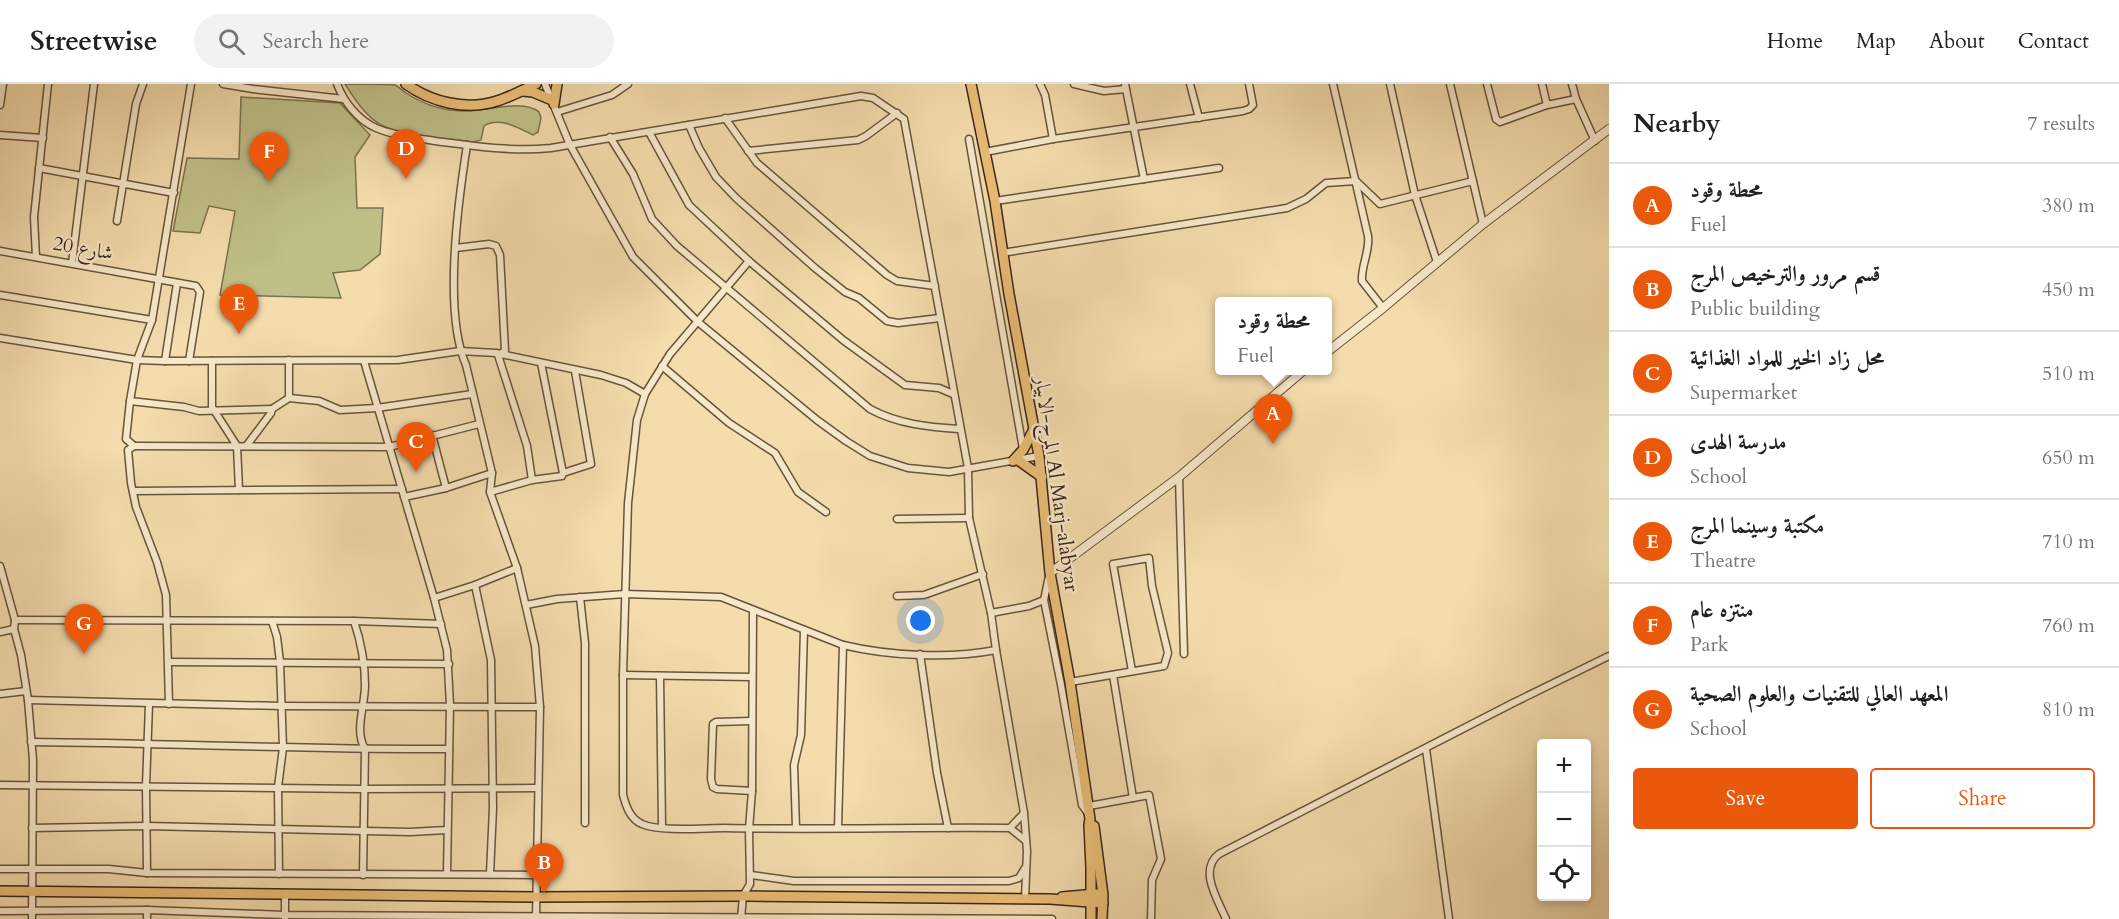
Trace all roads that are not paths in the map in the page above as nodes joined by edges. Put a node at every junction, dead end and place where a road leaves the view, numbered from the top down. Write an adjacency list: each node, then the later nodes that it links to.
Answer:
1 (3, 84): 28 (street)
2 (48, 84): 40 (street)
3 (94, 84): 50 (street)
4 (143, 84): 54 (street)
5 (191, 84): 55 (street)
6 (223, 84): 26 (street)
7 (337, 84): 26 (street)
8 (406, 84): 25 (main road)
9 (537, 84): 25 (main road)
10 (545, 84): 29 (street)
11 (557, 84): 29 (main road)
12 (628, 84): 29 (street)
13 (972, 84): 47 (main road, المرج-الابيار Al Marj-alabyar)
14 (1040, 84): 42 (street)
15 (1074, 84): 24 (street)
16 (1190, 84): 33 (street)
17 (1249, 84): 33 (street)
18 (1333, 84): 52 (street)
19 (1390, 84): 56 (street)
20 (1450, 84): 53 (street)
21 (1487, 84): 30 (street)
22 (1542, 84): 30 (street)
23 (1572, 84): 27 (street)
24 (1126, 87): 35 (street)
25 (520, 91): 29 (main road)
26 (344, 99): 44 (street)
27 (1576, 99): 30 (street); 43 (street)
28 (0, 105)
29 (554, 105): 45 (street)
30 (1547, 105)
31 (897, 113): 32 (street); 46 (street); 69 (street)
32 (725, 117): 34 (street); 46 (street)
33 (1199, 118): 35 (street)
34 (689, 124): 37 (street); 75 (street)
35 (1134, 128): 42 (street); 51 (street)
36 (1609, 129): 43 (street)
37 (649, 132): 39 (street); 64 (street)
38 (0, 135): 40 (street)
39 (610, 137): 45 (street); 70 (street)
40 (43, 138): 48 (street)
41 (969, 139): 73 (street)
42 (1053, 139): 47 (street)
43 (1595, 141): 59 (street)
44 (467, 145): 45 (street); 60 (street)
45 (570, 145): 77 (street)
46 (748, 151): 69 (street)
47 (985, 152): 57 (main road, المرج-الابيار Al Marj-alabyar)
48 (39, 168): 50 (street); 63 (street)
49 (1219, 168): 51 (street)
50 (82, 176): 54 (street); 66 (street)
51 (1144, 179): 57 (street)
52 (1356, 181): 56 (street); 62 (street); 74 (street)
53 (1473, 181): 56 (street); 59 (street)
54 (124, 182): 55 (street); 58 (street)
55 (174, 193): 67 (street)
56 (1415, 195): 65 (street)
57 (995, 201): 62 (main road, المرج-الابيار Al Marj-alabyar)
58 (117, 220)
59 (1483, 224): 65 (street)
60 (456, 248): 80 (street); 81 (street)
61 (0, 251): 63 (street, شارع 20)
62 (1002, 253): 71 (main road, المرج-الابيار Al Marj-alabyar)
63 (36, 257): 66 (street, شارع 20)
64 (749, 261): 70 (street); 94 (street)
65 (1437, 262): 74 (street)
66 (72, 263): 67 (street, شارع 20)
67 (159, 279): 68 (street, شارع 20); 76 (street)
68 (177, 283): 84 (street); 85 (street, شارع 20)
69 (935, 286): 75 (street)
70 (727, 288): 77 (street); 101 (street)
71 (1009, 294): 73 (street); 102 (main road, المرج-الابيار Al Marj-alabyar)
72 (0, 295): 76 (street)
73 (995, 297): 108 (street)
74 (1383, 308): 79 (street)
75 (940, 318): 94 (street)
76 (152, 320): 82 (street)
77 (699, 322): 89 (street); 111 (street)
78 (0, 338): 82 (street)
79 (1332, 348)
80 (460, 351): 81 (street); 87 (street); 92 (street)
81 (498, 355): 88 (street); 116 (street)
82 (137, 360): 84 (street); 96 (street)
83 (289, 360): 86 (street); 87 (street); 95 (street)
84 (165, 361): 85 (street)
85 (189, 361): 86 (street)
86 (212, 361): 99 (street)
87 (364, 361): 97 (street)
88 (541, 363): 90 (street); 112 (street)
89 (662, 366): 93 (street); 123 (street)
90 (576, 371): 93 (street); 112 (street)
91 (1298, 375): 115 (street)
92 (472, 394): 97 (street); 100 (street)
93 (645, 394): 131 (street)
94 (953, 394): 101 (street)
95 (289, 398): 97 (street); 98 (street)
96 (130, 401): 99 (street); 105 (street)
97 (377, 408): 107 (street)
98 (272, 409): 99 (street); 104 (street)
99 (214, 411): 106 (street)
100 (479, 424): 103 (street); 113 (street)
101 (959, 429): 111 (street)
102 (1034, 429): 108 (main road); 109 (main road, المرج-الابيار Al Marj-alabyar)
103 (432, 435): 107 (street); 117 (street)
104 (247, 445): 106 (street); 107 (street)
105 (134, 446): 106 (street); 120 (street)
106 (237, 446): 119 (street)
107 (389, 447): 118 (street)
108 (1023, 450): 110 (main road)
109 (1039, 456): 110 (street); 114 (main road, المرج-الابيار Al Marj-alabyar)
110 (1016, 460): 111 (street); 114 (main road)
111 (968, 468): 124 (street)
112 (563, 472): 116 (street)
113 (492, 473): 117 (street); 121 (street)
114 (1042, 477): 128 (main road, المرج-الابيار Al Marj-alabyar)
115 (1179, 477): 128 (street); 150 (street)
116 (532, 480): 121 (street)
117 (446, 488): 122 (street)
118 (402, 489): 119 (street); 122 (street)
119 (239, 490): 120 (street)
120 (133, 491): 140 (street)
121 (490, 492): 127 (street)
122 (404, 497): 134 (street)
123 (826, 512)
124 (969, 518): 125 (street); 129 (street)
125 (897, 519)
126 (0, 566): 139 (street)
127 (517, 568): 130 (street); 136 (street)
128 (1050, 573): 135 (street); 161 (main road, المرج-الابيار Al Marj-alabyar)
129 (983, 574): 132 (street); 138 (street)
130 (475, 585): 134 (street); 170 (street)
131 (625, 594): 133 (street); 137 (street); 157 (street)
132 (897, 596)
133 (580, 597): 136 (street); 191 (street)
134 (434, 598): 143 (street)
135 (1044, 600): 138 (street); 190 (street)
136 (526, 605): 171 (street)
137 (753, 611): 145 (street); 160 (street)
138 (991, 613): 148 (street)
139 (15, 620): 140 (street); 144 (street)
140 (166, 620): 141 (street); 152 (street)
141 (272, 621): 142 (street); 153 (street)
142 (354, 621): 143 (street); 154 (street)
143 (441, 624): 155 (street)
144 (14, 629): 146 (street); 162 (street)
145 (804, 630): 147 (street); 195 (street)
146 (0, 632)
147 (843, 645): 149 (street); 196 (street)
148 (996, 650): 149 (street); 189 (street)
149 (920, 654): 197 (street)
150 (1184, 654)
151 (1609, 656): 178 (street)
152 (169, 662): 153 (street); 166 (street)
153 (280, 662): 154 (street); 169 (street)
154 (364, 663): 155 (street); 167 (street)
155 (449, 664): 168 (street)
156 (1132, 671): 156 (street); 158 (street)
157 (623, 675): 159 (street); 193 (street)
158 (1113, 675): 161 (street); 188 (street)
159 (660, 676): 160 (street); 193 (street)
160 (752, 677): 172 (street)
161 (1070, 682): 190 (main road, المرج-الابيار Al Marj-alabyar)
162 (26, 691): 163 (street); 164 (street)
163 (0, 694)
164 (28, 700): 165 (street); 173 (street)
165 (149, 704): 166 (street); 174 (street)
166 (169, 704): 169 (street)
167 (364, 705): 168 (street); 169 (street); 176 (street)
168 (450, 705): 170 (street); 177 (street)
169 (280, 706): 175 (street)
170 (491, 706): 171 (street); 184 (street)
171 (540, 707): 185 (street)
172 (751, 721): 187 (street); 187 (street)
173 (31, 742): 174 (street); 180 (street)
174 (149, 743): 175 (street); 181 (street)
175 (283, 748): 176 (street); 182 (street)
176 (365, 749): 177 (street); 186 (street)
177 (449, 749): 183 (street)
178 (1426, 749): 241 (street); 242 (street)
179 (0, 785): 180 (street)
180 (33, 786): 181 (street); 194 (street)
181 (146, 786): 182 (street); 192 (street)
182 (278, 788): 186 (street); 200 (street)
183 (447, 788): 184 (street); 186 (street); 202 (street)
184 (493, 788): 185 (street); 210 (street)
185 (537, 788): 212 (street)
186 (363, 789): 201 (street)
187 (752, 791): 199 (street)
188 (1133, 798): 190 (street); 240 (street)
189 (1024, 813): 198 (street); 203 (street)
190 (1090, 814): 214 (main road, المرج-الابيار Al Marj-alabyar); 223 (main road, المرج-الابيار Al Marj-alabyar)
191 (585, 823)
192 (146, 826): 194 (street); 200 (street); 207 (street)
193 (662, 827): 199 (street)
194 (32, 828): 206 (street)
195 (795, 828): 196 (street); 199 (street)
196 (838, 828): 197 (street)
197 (948, 828): 198 (street)
198 (1010, 828): 203 (street)
199 (748, 829): 213 (street)
200 (279, 830): 201 (street); 208 (street)
201 (363, 830): 202 (street); 211 (street)
202 (447, 830): 209 (street)
203 (1026, 841): 204 (street)
204 (1026, 867): 213 (street); 221 (street)
205 (0, 868): 206 (street)
206 (33, 870): 207 (street); 216 (street)
207 (147, 873): 208 (street)
208 (279, 874): 211 (street)
209 (447, 874): 210 (street); 211 (street)
210 (490, 874): 212 (street)
211 (363, 875)
212 (537, 875): 219 (street)
213 (751, 875): 218 (street)
214 (1091, 879): 220 (main road); 222 (main road, المرج-الابيار Al Marj-alabyar)
215 (0, 891): 216 (main road)
216 (32, 891): 217 (main road); 226 (street)
217 (285, 894): 219 (main road); 227 (street)
218 (743, 896): 219 (main road); 221 (main road); 231 (street)
219 (537, 897): 229 (street)
220 (1075, 898): 221 (main road); 222 (main road); 238 (main road)
221 (1024, 899)
222 (1091, 899): 223 (main road); 238 (main road, المرج-الابيار Al Marj-alabyar)
223 (1103, 899): 239 (main road, المرج-الابيار Al Marj-alabyar)
224 (147, 910): 226 (street); 227 (street); 233 (street)
225 (0, 911): 226 (street)
226 (32, 911): 232 (street)
227 (285, 917): 228 (street)
228 (405, 917): 229 (street)
229 (536, 918): 230 (street)
230 (612, 918): 231 (street)
231 (741, 918): 234 (street)
232 (32, 919)
233 (147, 919)
234 (825, 919): 235 (street)
235 (904, 919): 236 (street)
236 (990, 919): 237 (street)
237 (1052, 919)
238 (1091, 919)
239 (1102, 919)
240 (1151, 919)
241 (1226, 919)
242 (1449, 919)

